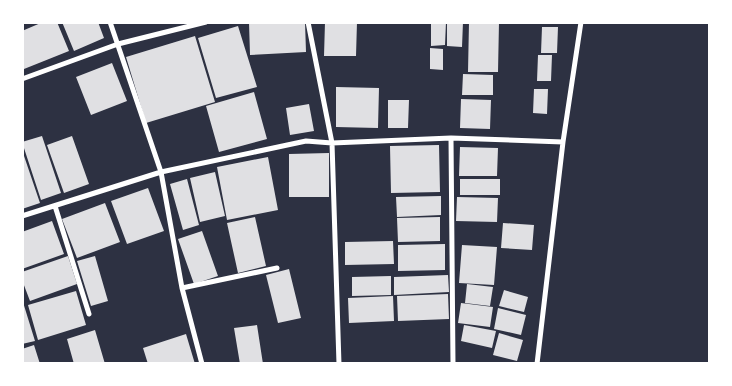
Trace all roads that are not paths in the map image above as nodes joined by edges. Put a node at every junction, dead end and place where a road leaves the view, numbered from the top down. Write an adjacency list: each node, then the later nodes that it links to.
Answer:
1 (110, 22): 5 (street)
2 (206, 22): 5 (street)
3 (308, 22): 9 (street)
4 (581, 22): 8 (street)
5 (118, 44): 6 (street); 10 (street)
6 (22, 79)
7 (451, 138): 8 (street); 9 (street); 18 (street)
8 (563, 142): 19 (street)
9 (332, 143): 10 (street); 17 (street)
10 (161, 172): 11 (street); 14 (street)
11 (56, 206): 12 (street); 15 (street)
12 (22, 216)
13 (277, 268): 14 (street)
14 (182, 288): 16 (street)
15 (89, 314)
16 (202, 364)
17 (339, 364)
18 (453, 364)
19 (537, 364)

